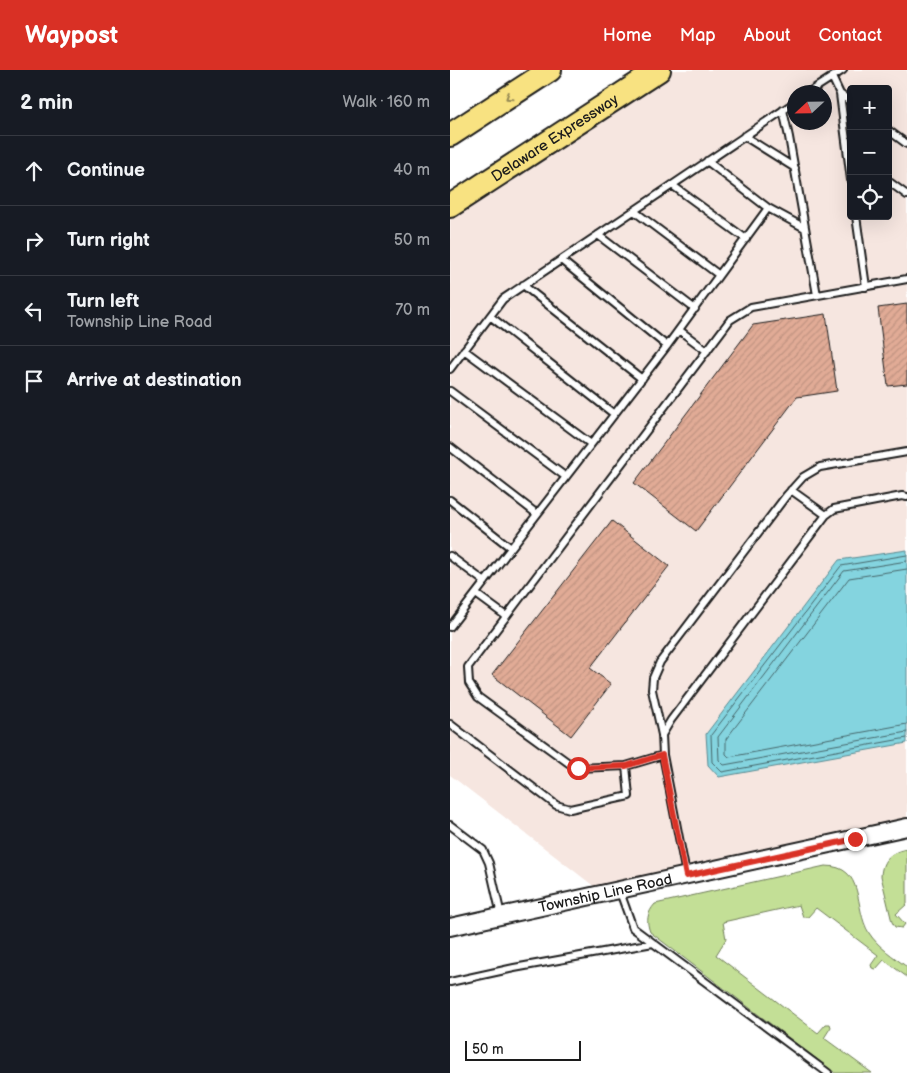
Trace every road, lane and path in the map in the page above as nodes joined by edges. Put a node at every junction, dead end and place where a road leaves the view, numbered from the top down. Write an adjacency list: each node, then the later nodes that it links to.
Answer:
1 (550, 70): 11 (highway, one-way to 11)
2 (659, 70): 20 (highway, Delaware Expressway)
3 (843, 70): 4 (lane)
4 (832, 77): 5 (lane); 6 (lane)
5 (820, 85)
6 (840, 94): 7 (lane); 14 (lane)
7 (847, 99)
8 (787, 107): 9 (lane)
9 (783, 110): 12 (lane); 16 (lane)
10 (892, 133): 13 (lane)
11 (450, 134)
12 (744, 136): 15 (lane); 16 (lane)
13 (907, 144)
14 (847, 148)
15 (707, 161): 18 (lane); 21 (lane)
16 (795, 168): 24 (lane)
17 (892, 184): 19 (lane)
18 (672, 185): 22 (lane); 26 (lane)
19 (907, 195)
20 (450, 206)
21 (768, 208): 24 (lane); 26 (lane)
22 (634, 211): 25 (lane); 28 (lane)
23 (857, 220): 31 (lane)
24 (806, 228): 32 (lane)
25 (598, 235): 27 (lane); 33 (lane)
26 (746, 239): 28 (lane)
27 (560, 260): 30 (lane); 36 (lane)
28 (719, 275): 33 (lane)
29 (907, 279): 31 (lane)
30 (523, 285): 34 (lane); 40 (lane)
31 (866, 287): 32 (lane)
32 (817, 295): 38 (lane)
33 (695, 309): 35 (lane)
34 (490, 316): 37 (lane); 42 (lane)
35 (679, 330): 36 (lane); 38 (lane)
36 (667, 346): 40 (lane)
37 (464, 350): 39 (lane); 43 (lane)
38 (707, 351): 56 (lane)
39 (450, 369)
40 (642, 378): 42 (lane)
41 (450, 391): 46 (lane)
42 (614, 414): 43 (lane)
43 (591, 444): 46 (lane)
44 (450, 447): 50 (lane)
45 (907, 452): 47 (lane)
46 (566, 477): 50 (lane)
47 (791, 490): 51 (lane); 60 (lane)
48 (907, 497): 51 (lane)
49 (450, 500): 52 (lane)
50 (537, 514): 52 (lane)
51 (826, 516): 60 (lane)
52 (512, 548): 54 (lane)
53 (450, 556): 54 (lane)
54 (485, 582): 55 (lane)
55 (476, 594): 56 (lane); 57 (lane)
56 (506, 616): 62 (lane)
57 (452, 619): 58 (lane)
58 (450, 627)
59 (450, 724): 62 (lane)
60 (662, 735): 61 (lane)
61 (662, 755): 62 (lane); 65 (lane)
62 (626, 766)
63 (450, 825): 67 (lane)
64 (907, 827): 65 (street, Township Line Road)
65 (686, 876): 66 (street, Township Line Road)
66 (620, 890): 67 (street, Township Line Road); 69 (lane)
67 (501, 916): 68 (street, Township Line Road)
68 (450, 927)
69 (653, 943): 70 (lane); 71 (lane)
70 (450, 982)
71 (828, 1073)

